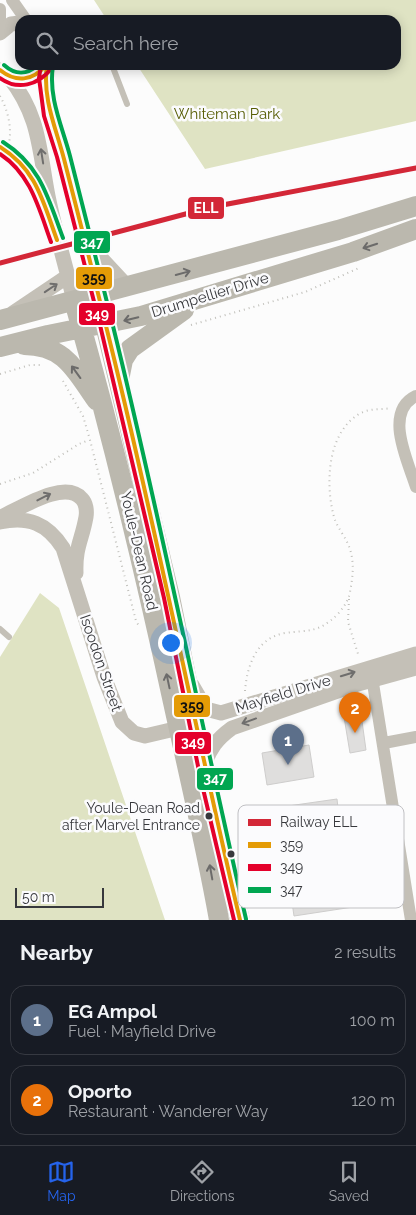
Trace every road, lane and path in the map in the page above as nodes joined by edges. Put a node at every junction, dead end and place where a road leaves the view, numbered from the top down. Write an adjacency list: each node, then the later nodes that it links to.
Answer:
1 (12, 0): 3 (street)
2 (0, 9): 4 (street)
3 (22, 15)
4 (0, 22)
5 (15, 24): 6 (street)
6 (0, 33)
7 (41, 70): 10 (street)
8 (46, 70): 17 (street)
9 (114, 70): 12 (lane)
10 (4, 74): 18 (street, one-way to 10)
11 (0, 96): 13 (path)
12 (127, 104)
13 (9, 143)
14 (0, 147): 18 (lane)
15 (416, 206): 21 (main road, Drumpellier Drive, one-way to 15)
16 (416, 229): 23 (main road, Drumpellier Drive, one-way to 23)
17 (85, 241): 21 (street); 22 (street)
18 (63, 255): 20 (street)
19 (363, 266): 27 (path)
20 (68, 276): 24 (street); 25 (street, one-way to 20)
21 (128, 287): 22 (main road, Drumpellier Drive)
22 (98, 295): 24 (main road, Drumpellier Drive); 26 (main road, Youle-Dean Road)
23 (203, 298): 26 (main road, Drumpellier Drive, one-way to 26); 33 (main road)
24 (74, 301): 25 (main road, Drumpellier Drive); 28 (main road, Youle-Dean Road)
25 (2, 320)
26 (106, 324): 28 (main road, Drumpellier Drive); 33 (main road, Youle-Dean Road)
27 (187, 327)
28 (82, 329): 29 (main road, Drumpellier Drive); 36 (main road, Youle-Dean Road)
29 (3, 346): 36 (main road, one-way to 29)
30 (50, 367): 31 (path)
31 (0, 374)
32 (62, 380): 37 (path)
33 (118, 383): 48 (main road, Youle-Dean Road)
34 (416, 396): 39 (street)
35 (396, 407): 42 (path)
36 (104, 411): 53 (main road, Youle-Dean Road, one-way to 36)
37 (90, 440): 38 (path); 44 (path)
38 (0, 484)
39 (416, 487)
40 (0, 517): 43 (street, Isoodon Street, one-way to 43)
41 (0, 522): 43 (street, Isoodon Street)
42 (349, 594): 50 (path); 51 (path)
43 (81, 602): 53 (street, Isoodon Street)
44 (141, 628)
45 (0, 629): 46 (lane)
46 (9, 637)
47 (416, 654): 50 (street, Mayfield Drive)
48 (182, 655): 50 (street, Mayfield Drive, one-way to 50); 52 (main road, Youle-Dean Road)
49 (416, 668): 50 (street, Mayfield Drive)
50 (368, 669): 55 (street); 56 (street, Mayfield Drive, one-way to 56)
51 (244, 693)
52 (189, 694): 53 (street); 56 (main road, Youle-Dean Road)
53 (179, 728): 59 (main road, Youle-Dean Road, one-way to 53)
54 (416, 738): 55 (street)
55 (384, 743): 57 (street)
56 (204, 766): 60 (main road, Youle-Dean Road)
57 (393, 805)
58 (404, 874): 61 (street)
59 (219, 920)
60 (240, 920)
61 (411, 920)

